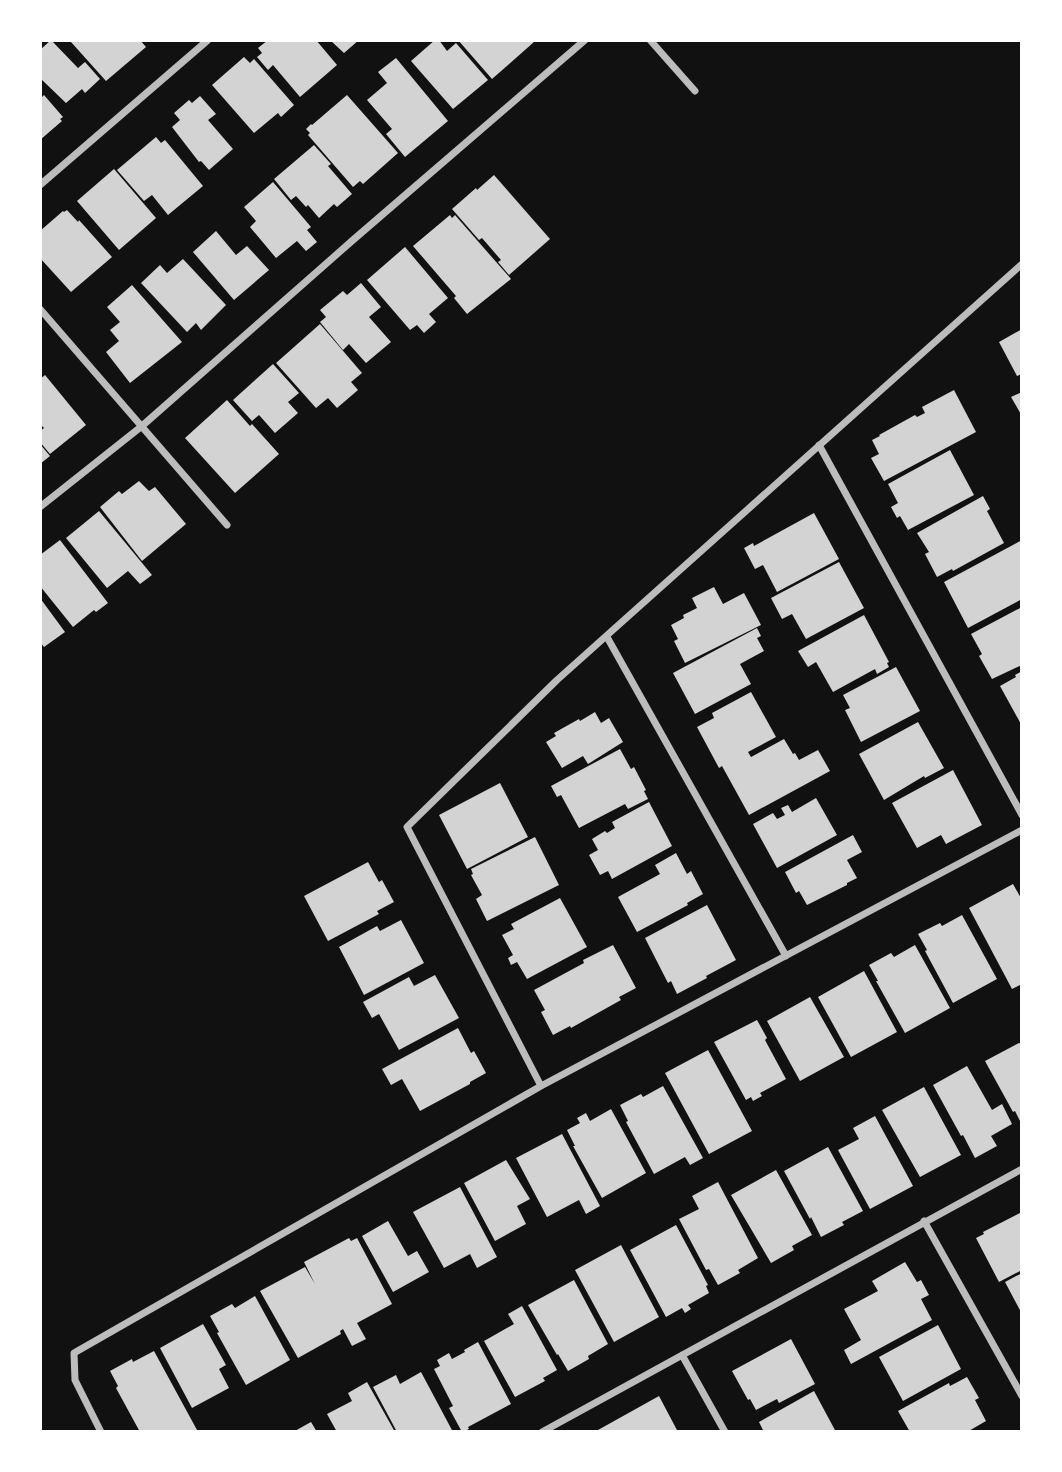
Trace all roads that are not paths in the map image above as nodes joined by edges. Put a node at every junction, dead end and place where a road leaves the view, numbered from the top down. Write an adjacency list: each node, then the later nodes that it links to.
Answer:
1 (208, 40): 5 (street)
2 (585, 40): 8 (street)
3 (650, 40): 4 (street)
4 (695, 91)
5 (40, 185)
6 (1022, 264): 9 (street)
7 (40, 309): 8 (street)
8 (142, 426): 10 (street); 11 (street)
9 (819, 445): 12 (street); 13 (street)
10 (40, 507)
11 (227, 525)
12 (607, 638): 15 (street); 16 (street)
13 (1022, 815)
14 (1022, 830): 15 (street)
15 (786, 956): 16 (street)
16 (541, 1086): 21 (street)
17 (1022, 1169): 18 (street)
18 (924, 1222): 19 (street); 20 (street)
19 (682, 1355): 22 (street); 23 (street)
20 (1022, 1396)
21 (101, 1432)
22 (542, 1432)
23 (725, 1432)

